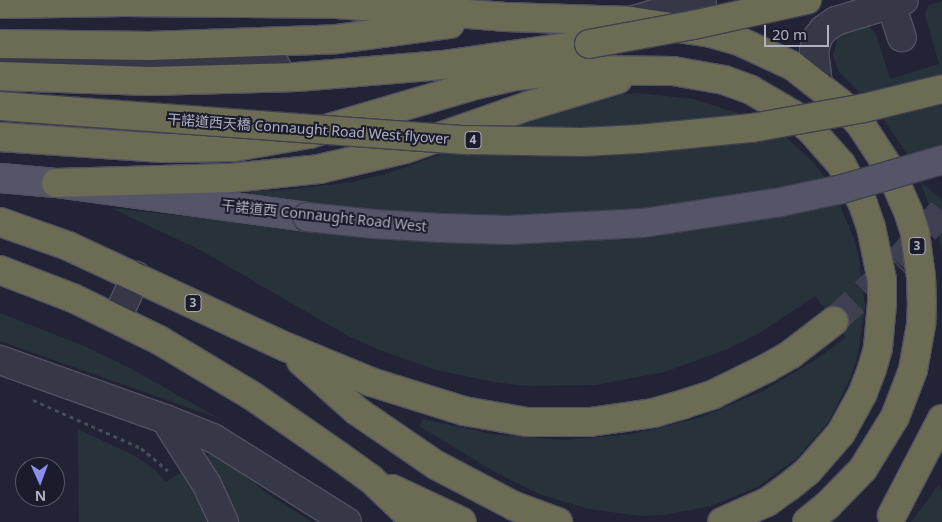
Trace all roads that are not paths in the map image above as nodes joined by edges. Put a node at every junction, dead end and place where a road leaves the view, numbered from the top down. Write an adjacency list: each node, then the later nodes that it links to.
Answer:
1 (702, 0): 7 (street)
2 (791, 0): 5 (street)
3 (807, 0): 12 (highway, bridge)
4 (0, 4): 6 (highway)
5 (888, 5): 8 (street); 13 (street)
6 (506, 17): 7 (highway, 3); 9 (highway)
7 (631, 21): 13 (highway, 3)
8 (902, 37)
9 (4, 50): 10 (street)
10 (282, 66)
11 (648, 72): 16 (highway); 19 (highway); 37 (highway)
12 (0, 76)
13 (818, 84): 38 (highway, 3)
14 (942, 89): 15 (highway, 干諾道西天橋 Connaught Road West flyover / 4, bridge)
15 (0, 106)
16 (0, 137)
17 (942, 160): 19 (main road, 干諾道西 Connaught Road West, bridge)
18 (0, 178): 19 (main road, 干諾道西 Connaught Road West)
19 (56, 183)
20 (0, 222): 22 (highway, 3)
21 (0, 270): 23 (highway)
22 (136, 276): 23 (street); 25 (highway, 3)
23 (116, 318): 30 (highway)
24 (834, 321): 25 (highway, 3)
25 (286, 347): 36 (highway, 3)
26 (0, 360): 27 (street)
27 (165, 419): 33 (street); 34 (street)
28 (942, 419): 31 (highway)
29 (942, 452): 31 (highway)
30 (370, 479): 32 (highway); 35 (highway)
31 (889, 519)
32 (412, 520)
33 (224, 522)
34 (347, 522)
35 (462, 522)
36 (558, 522)
37 (722, 522)
38 (807, 522)

